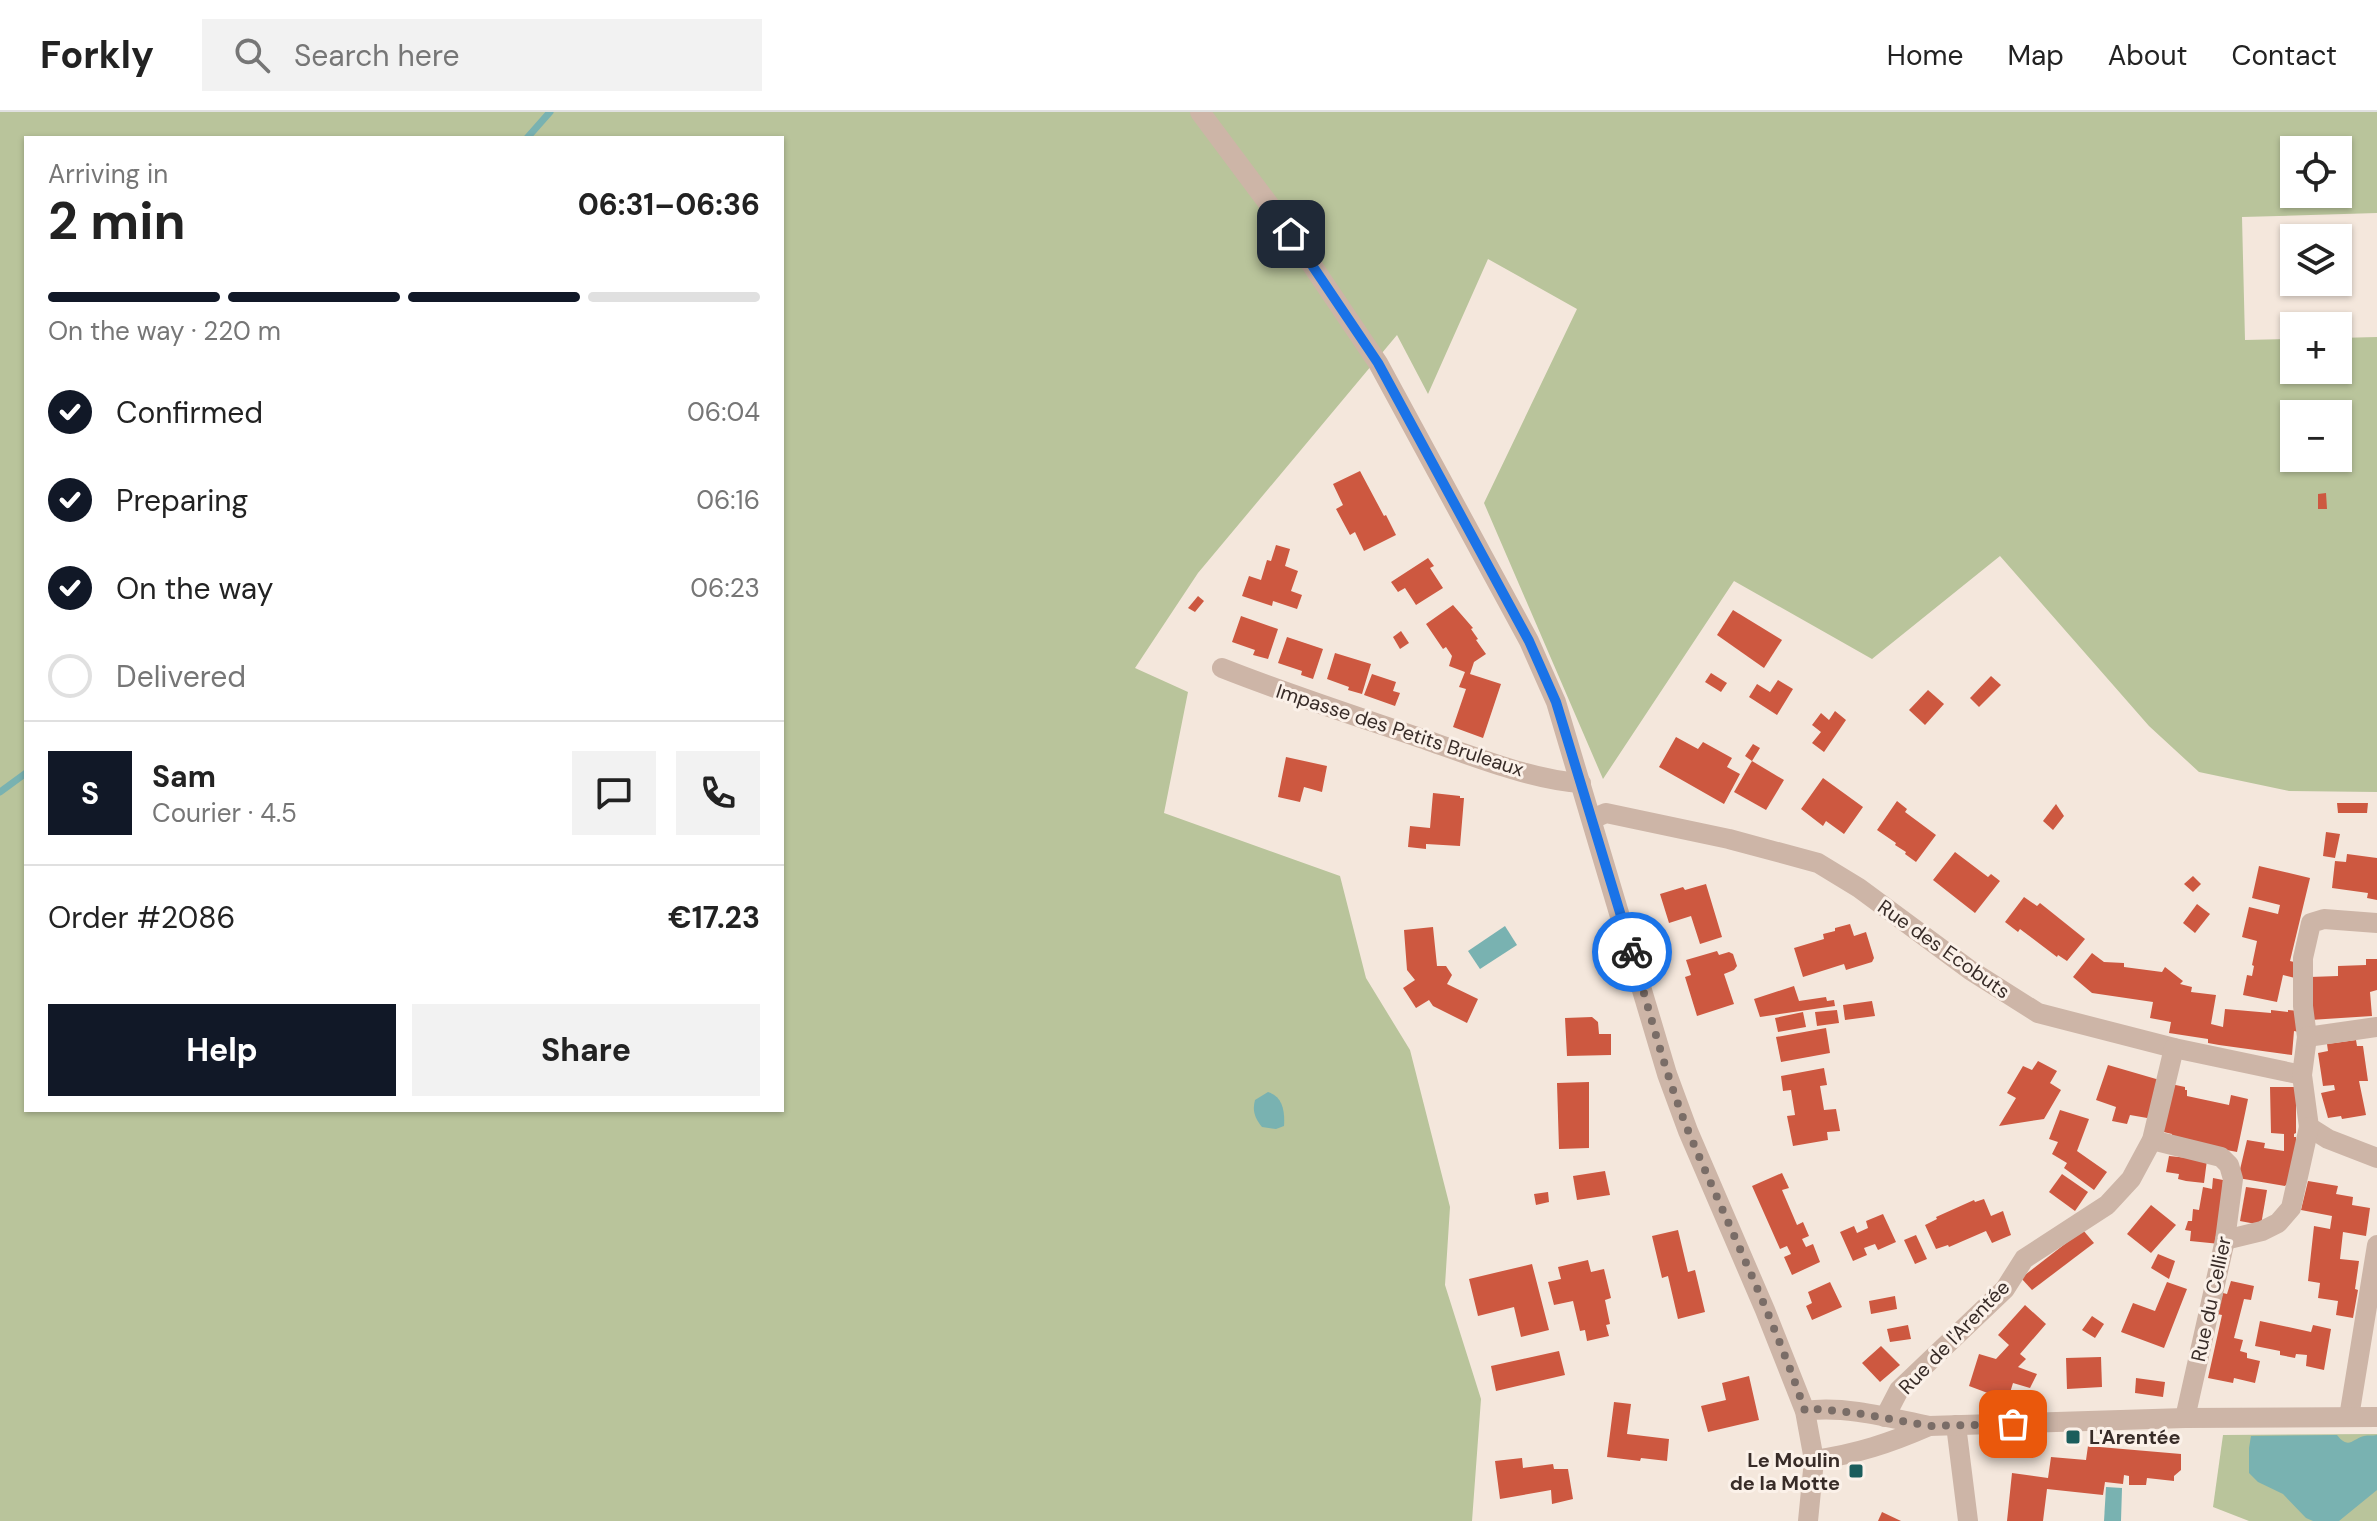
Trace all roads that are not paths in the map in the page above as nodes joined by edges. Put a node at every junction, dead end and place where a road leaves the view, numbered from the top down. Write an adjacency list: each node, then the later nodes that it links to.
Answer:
1 (1200, 112): 3 (street)
2 (1222, 668): 3 (street, Impasse des Petits Bruleaux)
3 (1581, 783): 4 (street)
4 (1592, 819): 8 (street, Rue des Ecobuts); 15 (street)
5 (2377, 923): 7 (street)
6 (2377, 1027): 7 (street)
7 (2307, 1037): 9 (street)
8 (2174, 1048): 9 (street, Rue des Ecobuts); 11 (street, Rue de l'Arentée)
9 (2302, 1075): 10 (street)
10 (2309, 1127): 12 (street); 13 (street)
11 (2152, 1140): 13 (street, Rue du Cellier); 16 (street, Rue de l'Arentée)
12 (2377, 1158)
13 (2225, 1240): 19 (street, Rue du Cellier)
14 (2377, 1245): 17 (street)
15 (1805, 1411): 16 (street); 22 (street)
16 (1885, 1417): 21 (street)
17 (2349, 1417): 18 (street); 19 (street)
18 (2377, 1417)
19 (2185, 1418): 20 (street)
20 (1956, 1425): 21 (street); 24 (street)
21 (1929, 1426): 22 (street)
22 (1814, 1460): 23 (street)
23 (1808, 1521)
24 (1968, 1521)

